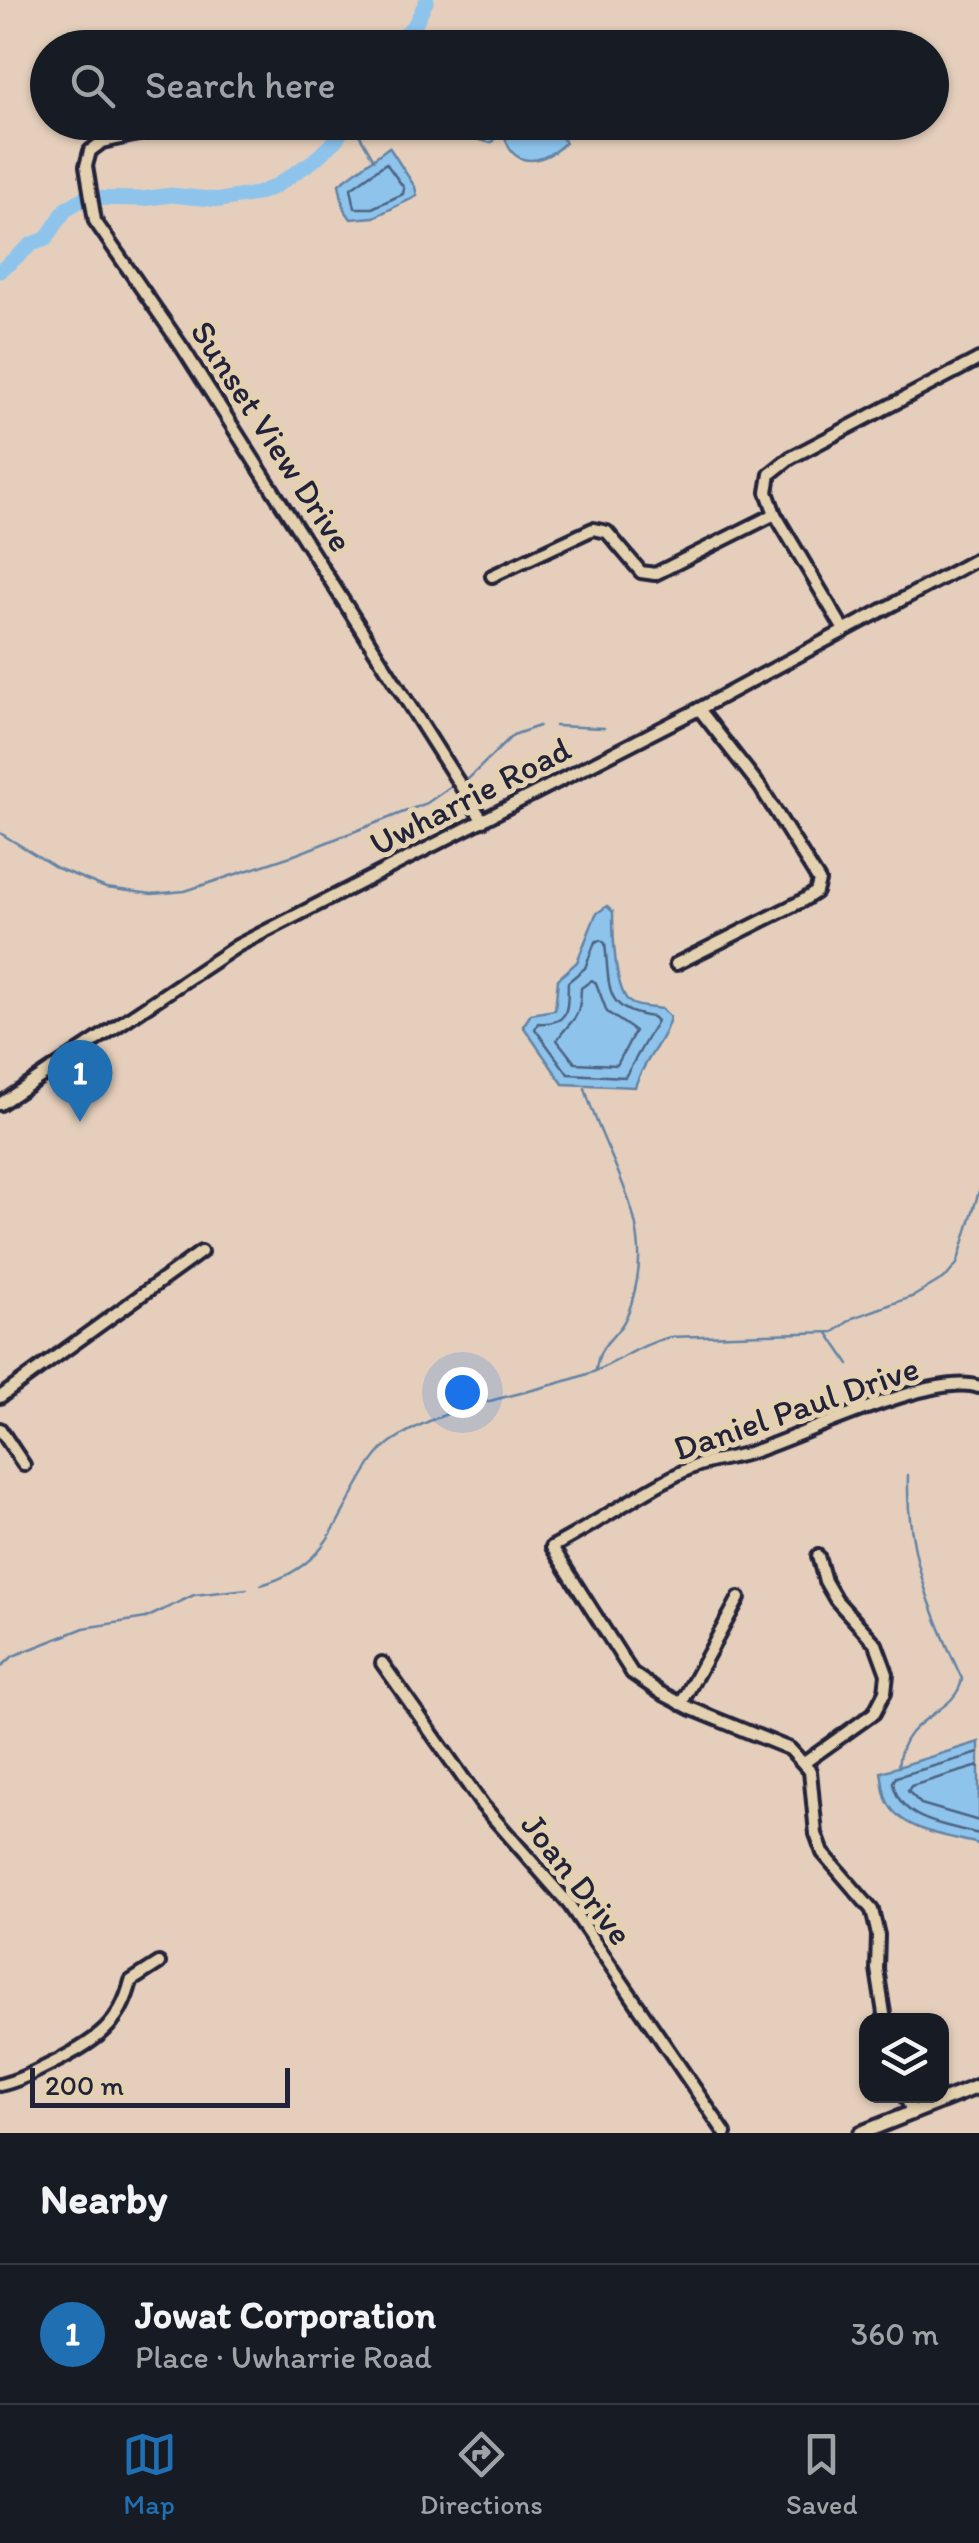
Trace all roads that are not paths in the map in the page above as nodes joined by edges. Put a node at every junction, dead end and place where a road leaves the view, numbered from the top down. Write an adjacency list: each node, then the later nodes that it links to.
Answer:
1 (116, 140): 8 (street, Sunset View Drive)
2 (979, 359): 3 (street)
3 (775, 514): 5 (street); 6 (street)
4 (979, 558): 6 (street, Uwharrie Road)
5 (492, 576)
6 (844, 630): 7 (street, Uwharrie Road)
7 (698, 709): 8 (street, Uwharrie Road); 9 (street)
8 (483, 821): 10 (street, Uwharrie Road)
9 (676, 964)
10 (0, 1104)
11 (201, 1252): 13 (street)
12 (979, 1387): 19 (street, Daniel Paul Drive)
13 (0, 1396)
14 (0, 1429): 15 (street)
15 (24, 1465)
16 (818, 1556): 20 (street)
17 (739, 1598): 19 (street)
18 (382, 1664): 27 (street, Joan Drive)
19 (681, 1704): 20 (street, Daniel Paul Drive)
20 (804, 1764): 22 (street)
21 (159, 1963): 23 (street)
22 (884, 2013)
23 (0, 2085)
24 (979, 2086): 26 (street)
25 (908, 2103): 26 (street)
26 (912, 2112): 28 (street)
27 (725, 2133)
28 (861, 2133)

